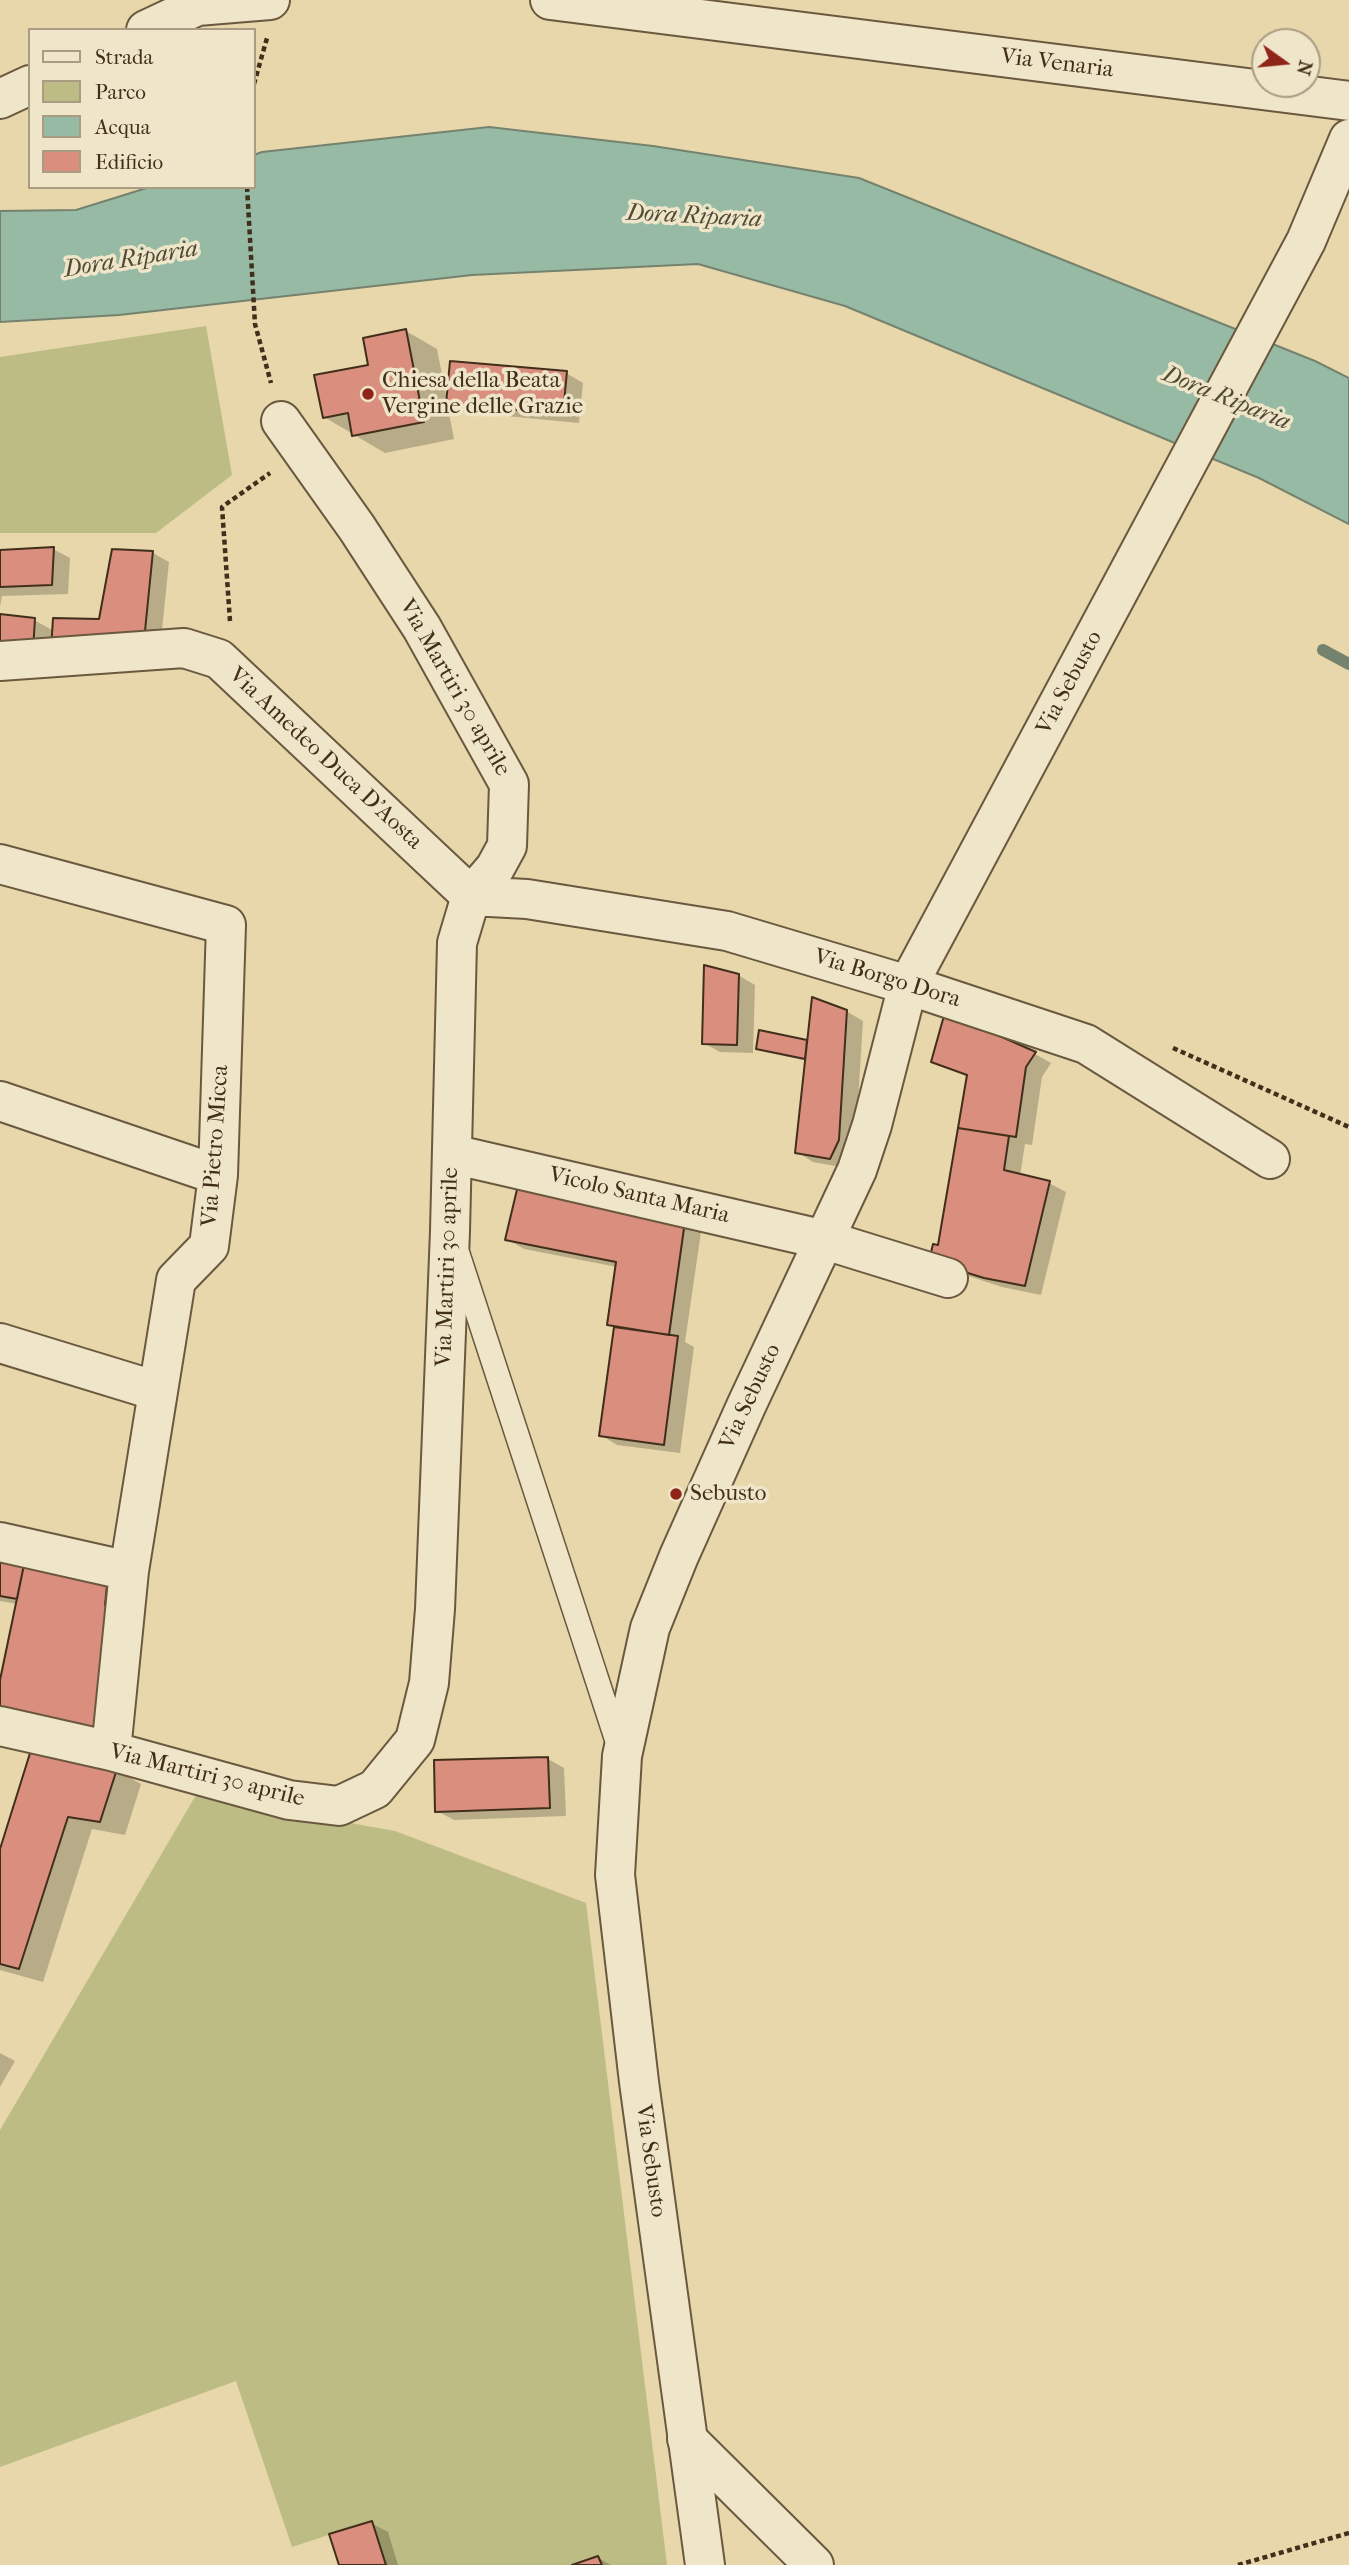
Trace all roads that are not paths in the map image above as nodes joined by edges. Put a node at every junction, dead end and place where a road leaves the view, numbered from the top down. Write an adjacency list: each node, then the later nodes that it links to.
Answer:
1 (550, 0): 6 (street, Via Venaria)
2 (269, 18): 3 (street)
3 (150, 28)
4 (28, 86): 5 (street)
5 (0, 99)
6 (1349, 100)
7 (1349, 139): 12 (street, Via Sebusto)
8 (292, 436): 11 (street, Via Martiri 30 aprile)
9 (0, 661): 11 (street, Via Amedeo Duca D'Aosta)
10 (0, 864): 16 (street, Via Pietro Micca)
11 (471, 896): 12 (street, Via Borgo Dora); 14 (street, Via Martiri 30 aprile)
12 (908, 985): 15 (street, Via Borgo Dora); 18 (street, Via Sebusto)
13 (0, 1101): 16 (street)
14 (452, 1154): 17 (street, Via Martiri 30 aprile); 18 (street, Vicolo Santa Maria)
15 (1270, 1159)
16 (218, 1175): 21 (street, Via Pietro Micca)
17 (450, 1231): 25 (street, Via Martiri 30 aprile); 26 (lane, Via Sebusto)
18 (825, 1240): 19 (street); 26 (street, Via Sebusto)
19 (948, 1278)
20 (0, 1343): 21 (street)
21 (157, 1391): 23 (street, Via Pietro Micca)
22 (0, 1542): 23 (street)
23 (129, 1571): 25 (street, Via Pietro Micca)
24 (0, 1726): 25 (street, Via Martiri 30 aprile)
25 (111, 1751)
26 (622, 1756): 27 (street, Via Sebusto)
27 (687, 2439): 28 (street, Via Sebusto); 29 (street)
28 (705, 2565)
29 (814, 2565)

